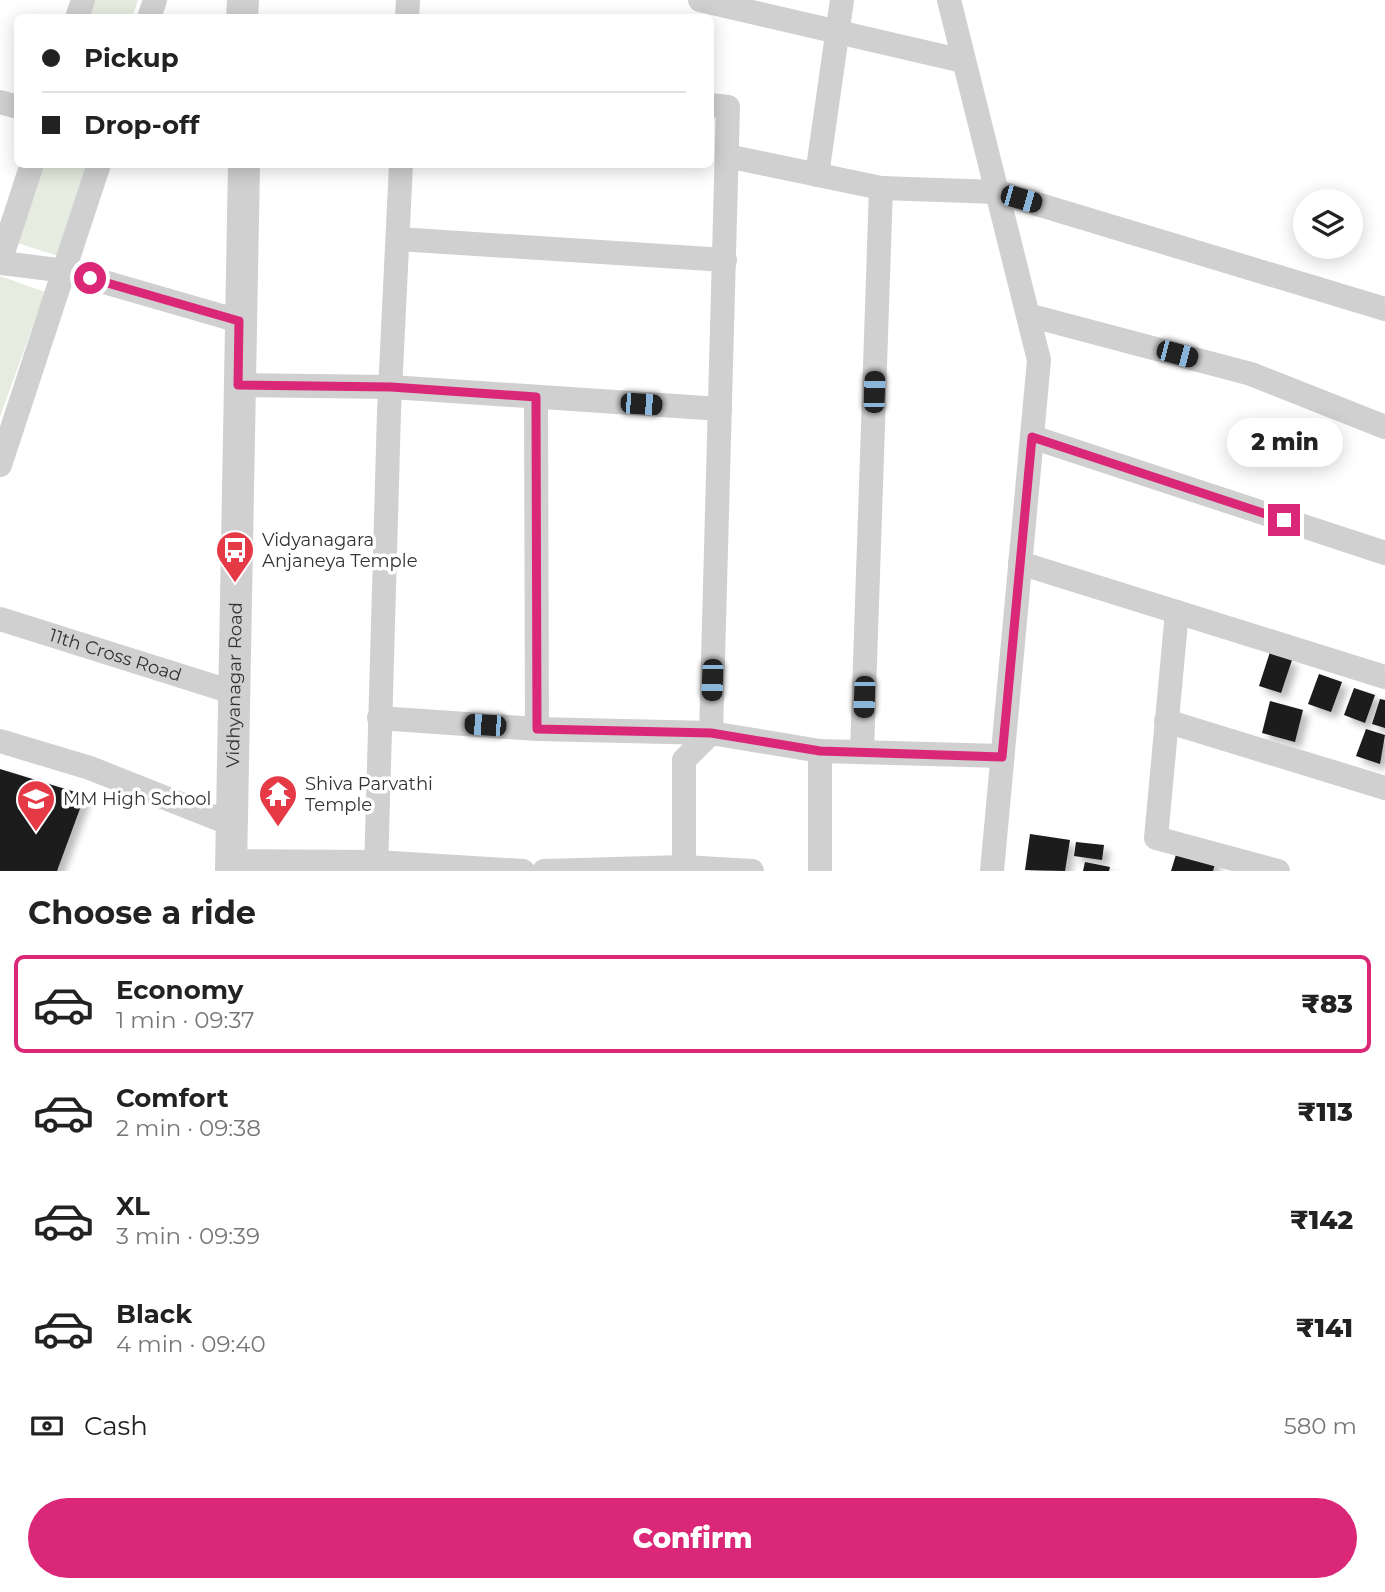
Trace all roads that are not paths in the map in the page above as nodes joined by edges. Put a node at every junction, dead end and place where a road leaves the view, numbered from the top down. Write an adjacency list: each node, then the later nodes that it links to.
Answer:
1 (699, 0): 4 (street)
2 (842, 0): 4 (street)
3 (948, 0): 5 (street)
4 (835, 32): 5 (street); 12 (street)
5 (963, 61): 14 (street)
6 (714, 105): 7 (street)
7 (727, 156): 12 (street); 16 (street)
8 (31, 168): 17 (street)
9 (98, 168): 18 (street)
10 (244, 168): 21 (street, Vidhyanagar Road)
11 (401, 168): 15 (street)
12 (817, 174): 13 (street)
13 (881, 188): 14 (street); 41 (street)
14 (996, 192): 19 (street); 20 (street)
15 (398, 239): 16 (street); 23 (street)
16 (725, 260): 25 (street)
17 (1, 262): 18 (street)
18 (66, 271): 21 (street); 28 (street)
19 (1385, 309)
20 (1028, 315): 26 (street); 27 (street)
21 (239, 321): 22 (street, Vidhyanagar Road)
22 (238, 385): 23 (street); 34 (street, Vidhyanagar Road)
23 (391, 387): 24 (street); 35 (street)
24 (536, 397): 25 (street); 37 (street)
25 (720, 409): 38 (street)
26 (1385, 427)
27 (1032, 437): 29 (street); 30 (street)
28 (0, 465)
29 (1385, 553)
30 (1020, 563): 31 (street); 42 (street)
31 (1177, 612): 33 (street); 36 (street)
32 (0, 619): 34 (street, 11th Cross Road)
33 (1385, 677)
34 (232, 692): 44 (street, Vidhyanagar Road)
35 (379, 718): 37 (street); 46 (street)
36 (1167, 721): 43 (street); 53 (street)
37 (537, 729): 38 (street)
38 (711, 733): 40 (street); 47 (street)
39 (0, 741): 44 (street)
40 (820, 751): 41 (street); 51 (street)
41 (862, 752): 42 (street)
42 (1002, 757): 52 (street)
43 (1385, 788)
44 (231, 824): 45 (street, Vidhyanagar Road)
45 (231, 866): 46 (street)
46 (376, 867): 48 (street)
47 (684, 869): 49 (street); 50 (street)
48 (523, 871)
49 (544, 871)
50 (752, 871)
51 (820, 871)
52 (992, 871)
53 (1278, 871)

